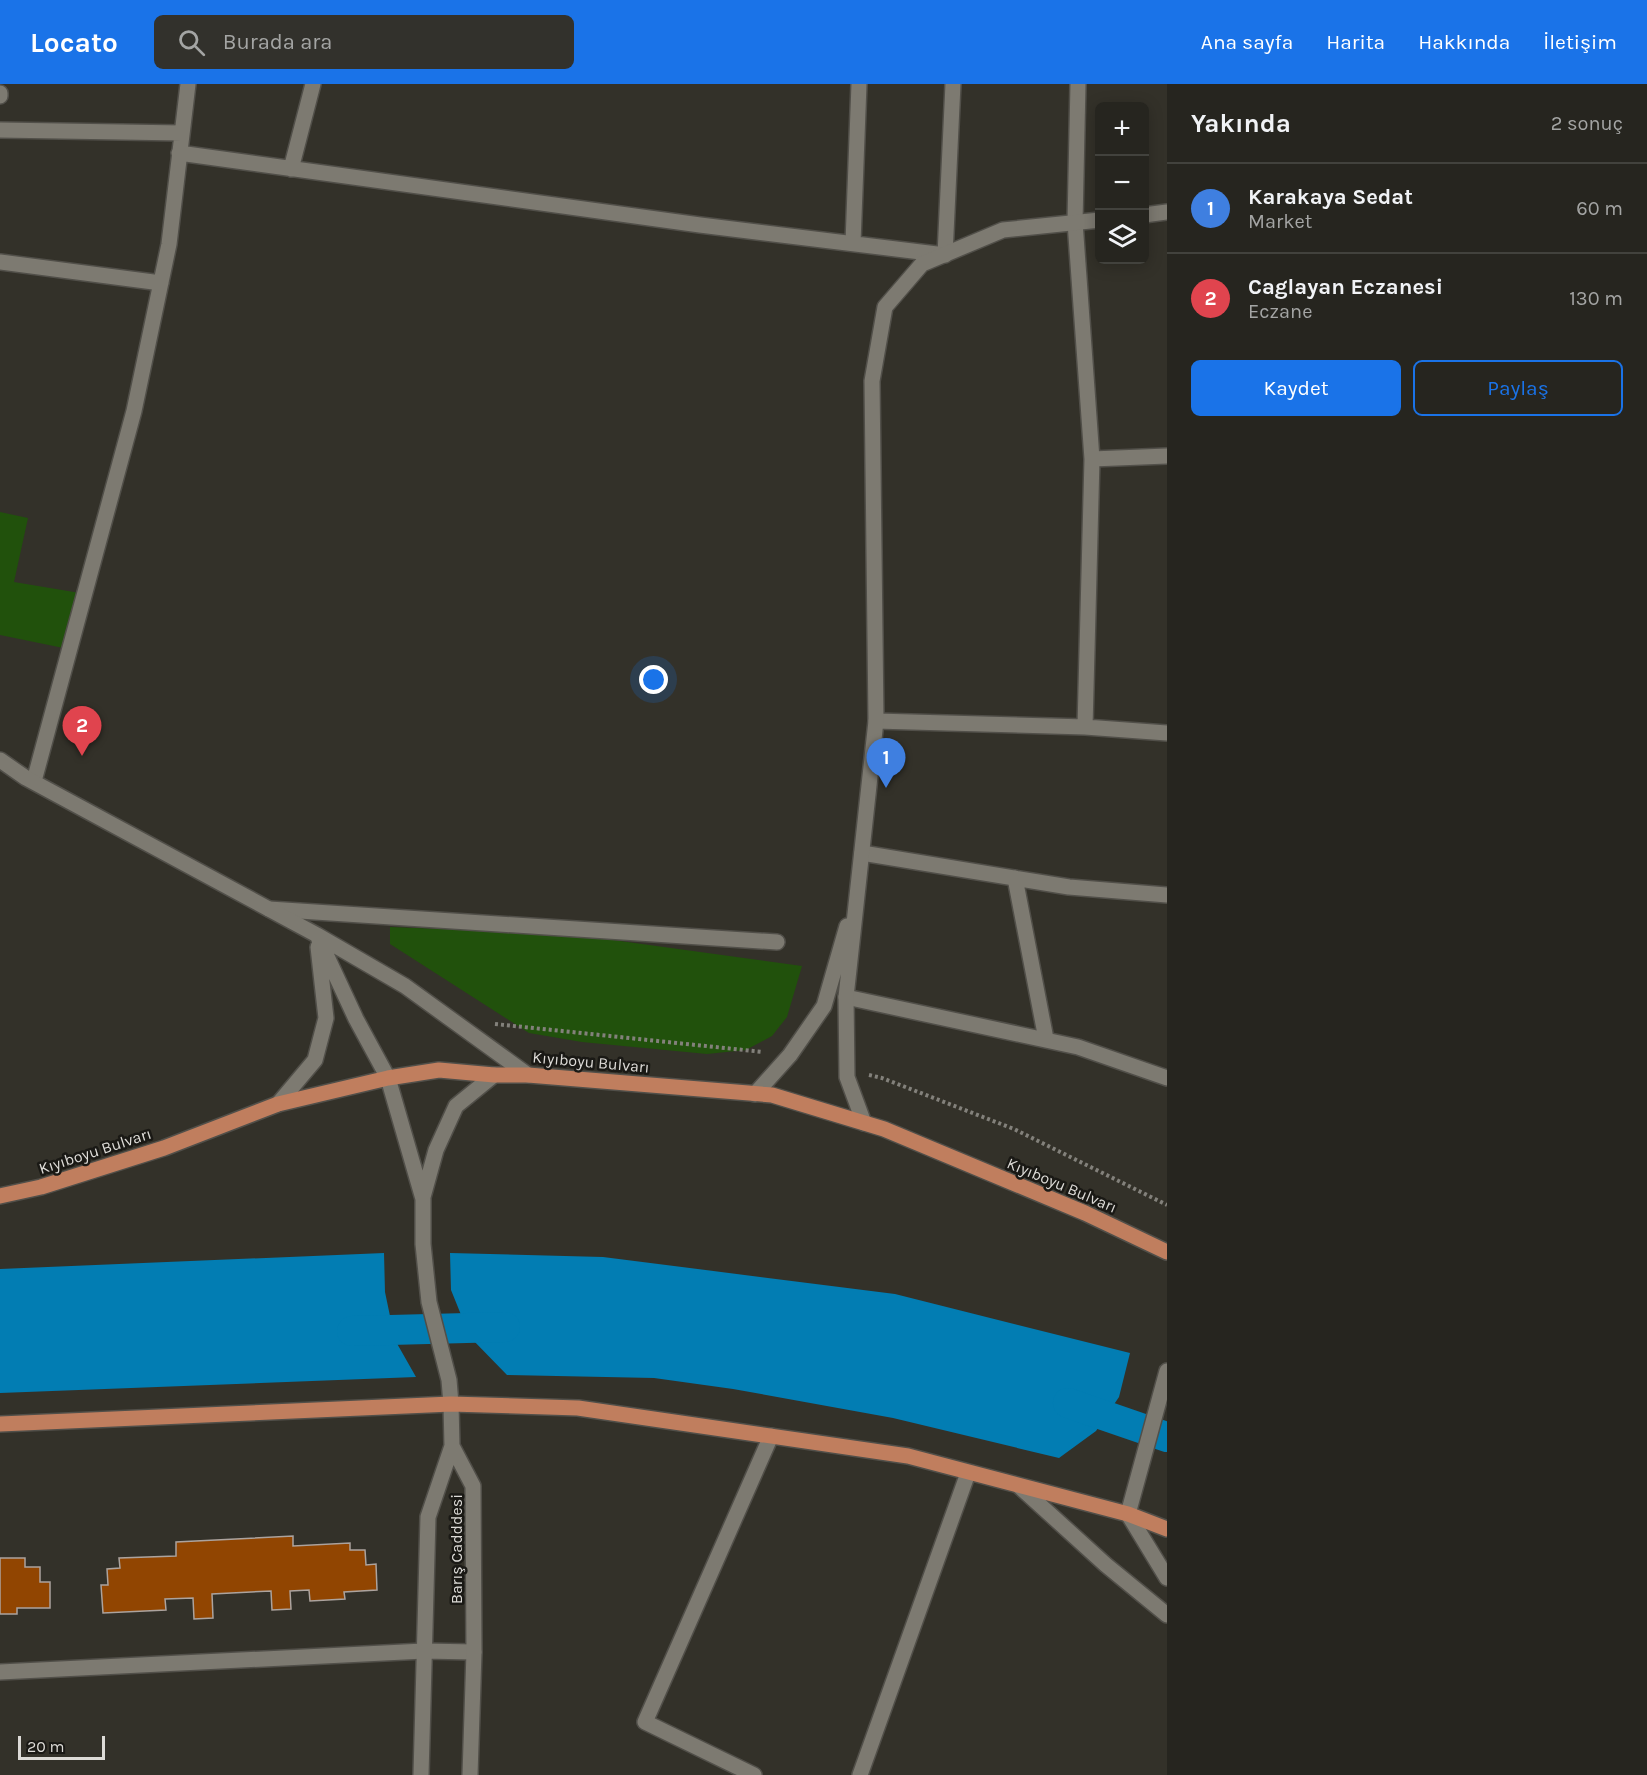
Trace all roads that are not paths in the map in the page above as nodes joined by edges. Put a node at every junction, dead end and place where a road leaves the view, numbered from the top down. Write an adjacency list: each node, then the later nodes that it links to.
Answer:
1 (188, 84): 7 (street)
2 (313, 84): 9 (street)
3 (859, 84): 14 (street)
4 (952, 84): 15 (street)
5 (1078, 84): 13 (street)
6 (0, 130): 7 (street)
7 (182, 133): 8 (street)
8 (179, 153): 9 (street); 17 (street)
9 (291, 169): 14 (street)
10 (1167, 212): 11 (street)
11 (1149, 214)
12 (1095, 220): 13 (street)
13 (1075, 222): 15 (street); 19 (street)
14 (853, 243): 15 (street)
15 (945, 255): 20 (street)
16 (0, 262): 17 (street)
17 (161, 283): 24 (street)
18 (1167, 456): 19 (street)
19 (1092, 459): 21 (street)
20 (876, 721): 21 (street); 25 (street)
21 (1086, 727): 22 (street)
22 (1167, 733)
23 (0, 760): 24 (street)
24 (34, 782): 29 (street)
25 (862, 853): 26 (street); 27 (street)
26 (1015, 878): 28 (street); 33 (street)
27 (858, 886): 32 (street); 38 (street)
28 (1167, 895)
29 (269, 909): 30 (street); 31 (street)
30 (317, 935): 35 (street); 36 (street); 39 (street)
31 (777, 942)
32 (846, 997): 33 (street); 40 (street)
33 (1046, 1039): 37 (street)
34 (494, 1074): 35 (main road, Kıyıboyu Bulvarı); 36 (main road, Kıyıboyu Bulvarı); 42 (street)
35 (528, 1074): 38 (main road, Kıyıboyu Bulvarı)
36 (388, 1078): 39 (main road, Kıyıboyu Bulvarı); 42 (street)
37 (1167, 1078)
38 (755, 1094): 40 (main road, Kıyıboyu Bulvarı)
39 (278, 1104): 41 (main road, Kıyıboyu Bulvarı)
40 (864, 1123): 43 (main road, Kıyıboyu Bulvarı)
41 (0, 1196)
42 (423, 1199): 45 (street)
43 (1167, 1252)
44 (1167, 1371): 51 (street)
45 (451, 1404): 46 (main road); 47 (main road); 48 (street)
46 (0, 1425)
47 (771, 1436): 49 (main road); 60 (street)
48 (452, 1446): 55 (street, Barış Cadddesi); 56 (street, Barış Cadddesi)
49 (968, 1473): 50 (main road); 61 (street)
50 (1019, 1486): 51 (main road); 54 (street)
51 (1128, 1514): 52 (main road); 53 (street)
52 (1167, 1529)
53 (1167, 1578)
54 (1167, 1616)
55 (424, 1651): 56 (street); 57 (street); 58 (street, Barış Cadddesi)
56 (474, 1652): 59 (street, Barış Cadddesi)
57 (0, 1672)
58 (421, 1775)
59 (470, 1775)
60 (754, 1775)
61 (860, 1775)

